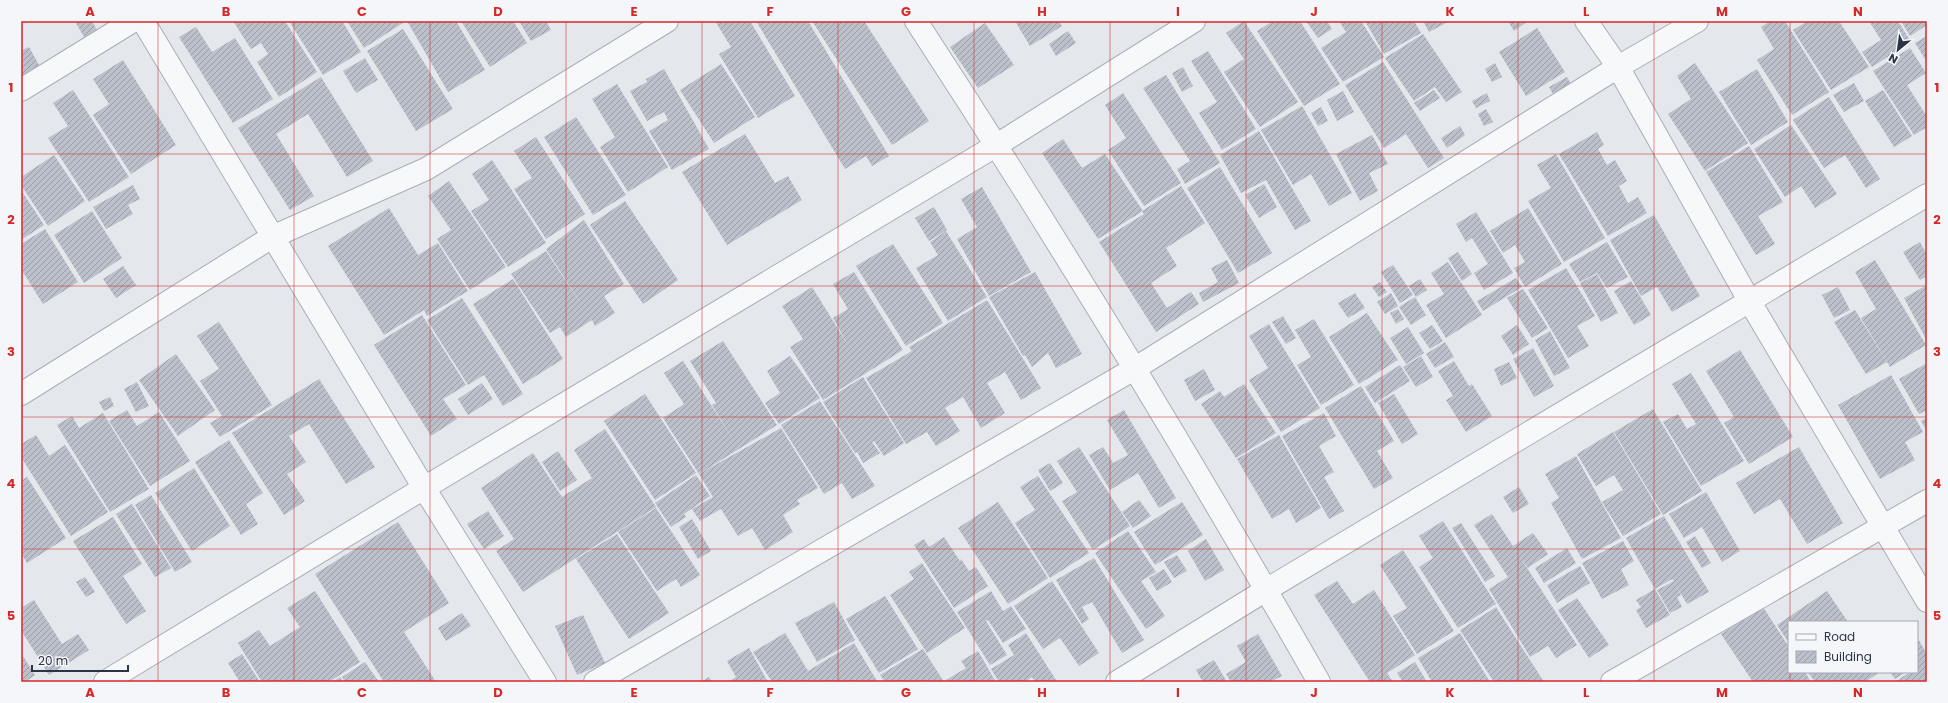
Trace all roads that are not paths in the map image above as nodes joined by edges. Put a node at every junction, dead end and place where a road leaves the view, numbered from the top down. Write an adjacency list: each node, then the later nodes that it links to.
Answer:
1 (133, 21): 9 (street)
2 (143, 21): 12 (street)
3 (667, 21): 12 (street)
4 (916, 21): 10 (street)
5 (1194, 21): 10 (street)
6 (1586, 21): 8 (street)
7 (1697, 21): 8 (street)
8 (1618, 67): 13 (street); 14 (street)
9 (21, 90)
10 (997, 145): 14 (street); 16 (street)
11 (1927, 195): 13 (street)
12 (272, 237): 15 (street); 16 (street)
13 (1750, 302): 18 (street); 19 (street)
14 (1134, 369): 19 (street); 23 (street)
15 (21, 394)
16 (424, 488): 21 (street); 22 (street)
17 (1927, 501): 18 (street)
18 (1881, 526): 20 (street); 26 (street)
19 (1266, 590): 24 (street); 25 (street)
20 (1927, 601)
21 (105, 682)
22 (545, 682)
23 (595, 682)
24 (1117, 682)
25 (1319, 682)
26 (1612, 682)

